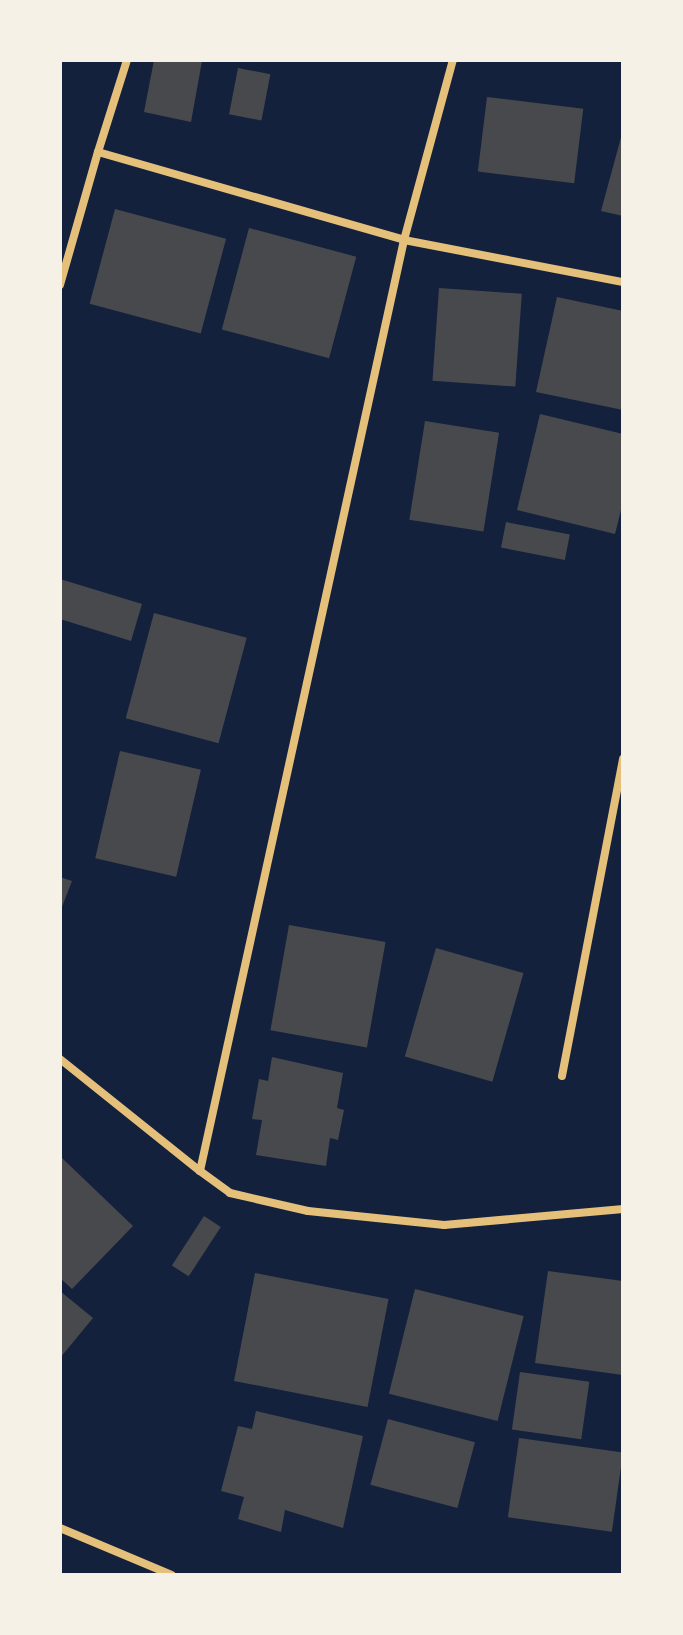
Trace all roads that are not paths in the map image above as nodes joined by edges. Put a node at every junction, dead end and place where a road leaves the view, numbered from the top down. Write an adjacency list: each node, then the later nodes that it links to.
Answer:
1 (127, 60): 3 (street)
2 (453, 60): 4 (street)
3 (98, 152): 4 (street); 6 (street)
4 (404, 240): 5 (street); 10 (street)
5 (623, 282)
6 (60, 285)
7 (623, 759): 9 (street)
8 (60, 1059): 10 (street)
9 (562, 1076)
10 (200, 1171): 11 (street)
11 (623, 1209)
12 (60, 1528): 13 (street)
13 (172, 1575)

